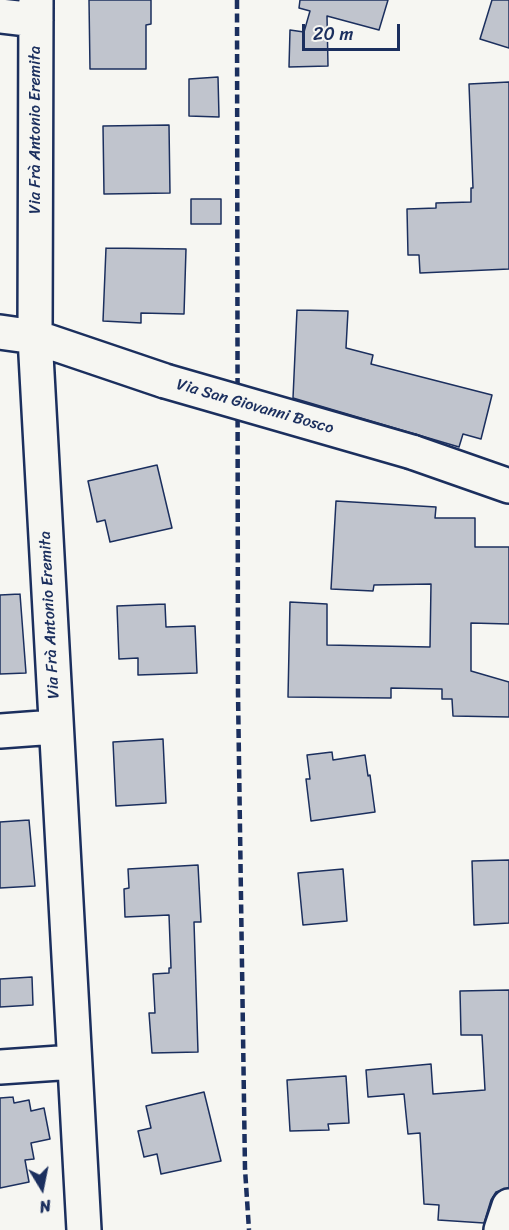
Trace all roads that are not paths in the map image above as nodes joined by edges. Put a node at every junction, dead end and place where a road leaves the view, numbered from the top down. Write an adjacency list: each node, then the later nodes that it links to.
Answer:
1 (36, 10): 2 (street); 4 (street, Via Frà Antonio Eremita)
2 (0, 16)
3 (0, 332): 4 (street, Via San Giovanni Bosco)
4 (35, 337): 5 (street, Via San Giovanni Bosco, bridge); 6 (street, Via Frà Antonio Eremita)
5 (509, 486)
6 (56, 727): 7 (street); 8 (street, Via Frà Antonio Eremita)
7 (0, 731)
8 (74, 1062): 9 (street); 11 (street, Via Frà Antonio Eremita)
9 (0, 1067)
10 (509, 1206): 12 (street)
11 (84, 1230)
12 (501, 1230)

